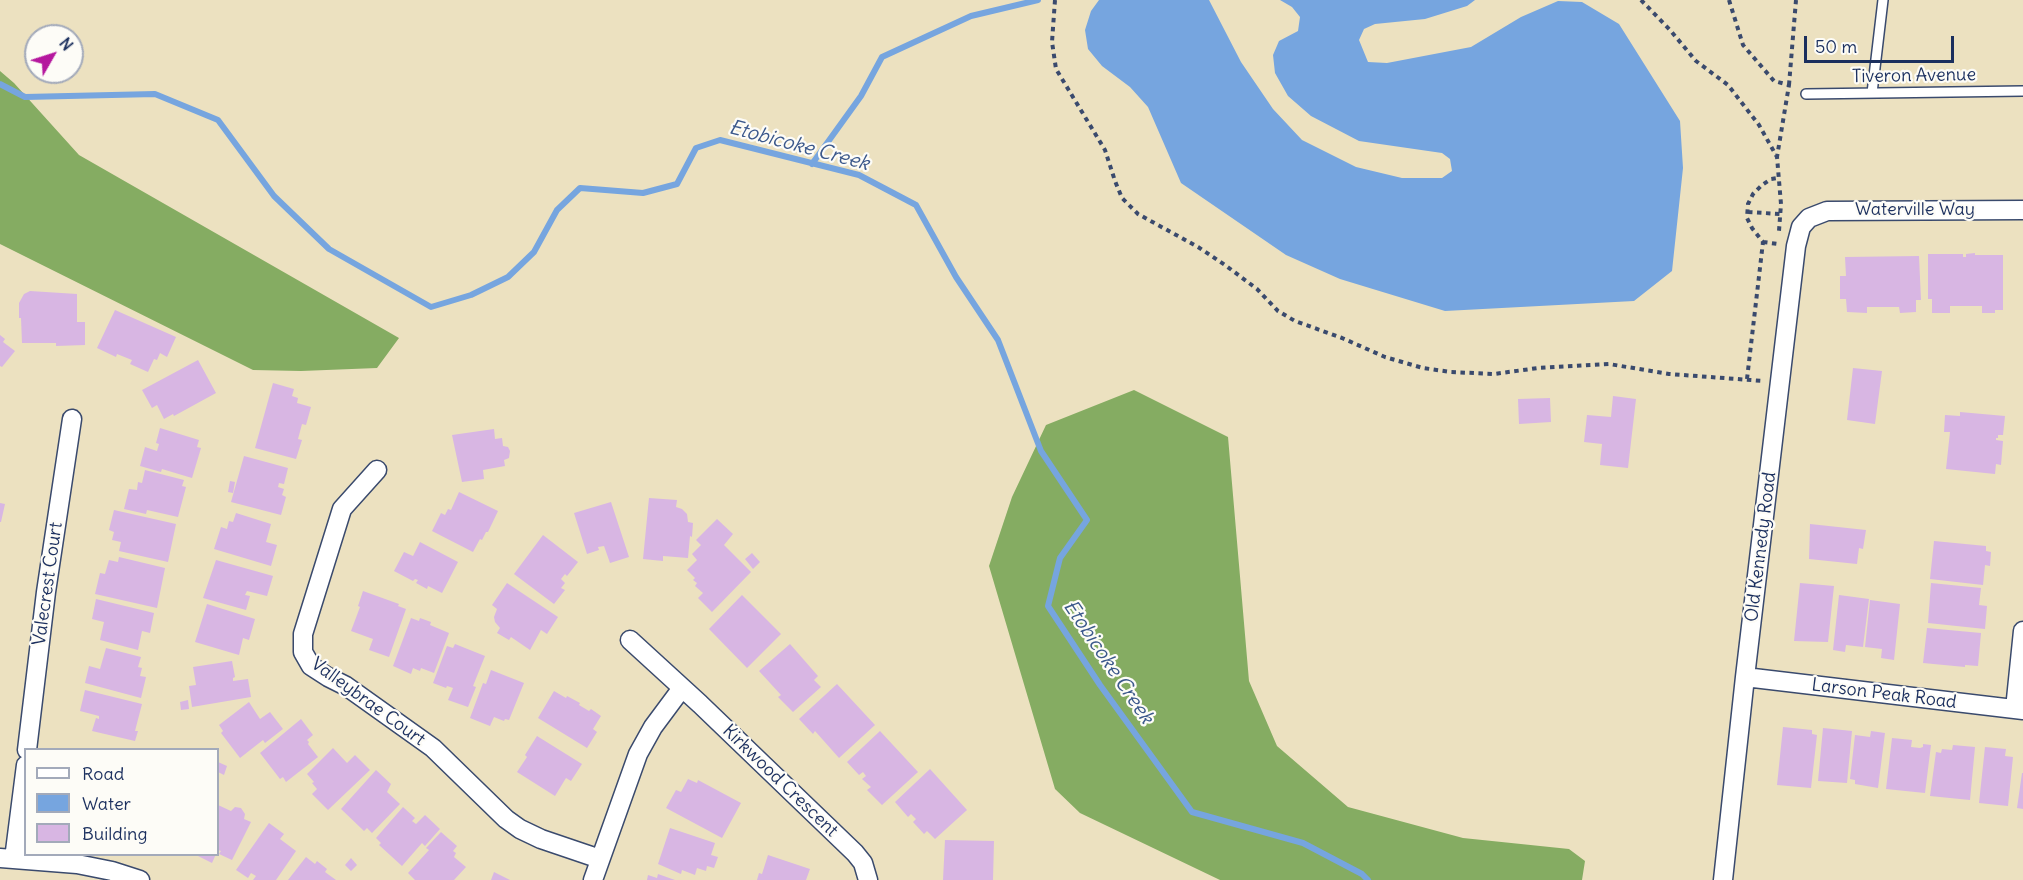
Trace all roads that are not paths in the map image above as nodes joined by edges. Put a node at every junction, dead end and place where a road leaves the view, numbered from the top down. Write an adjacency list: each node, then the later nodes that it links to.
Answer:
1 (1883, 0): 3 (lane)
2 (2023, 91): 3 (lane, Tiveron Avenue)
3 (1872, 93): 4 (lane, Tiveron Avenue)
4 (1806, 94)
5 (2023, 210): 6 (street, Waterville Way)
6 (1809, 218): 11 (street, Old Kennedy Road)
7 (72, 420): 14 (street, Valecrest Court)
8 (377, 470): 17 (street, Valleybrae Court)
9 (2023, 632): 13 (street)
10 (630, 640): 12 (street, Kirkwood Crescent)
11 (1744, 677): 13 (street, Larson Peak Road); 21 (street, Old Kennedy Road)
12 (682, 688): 17 (street); 20 (street, Kirkwood Crescent)
13 (2019, 710)
14 (27, 748)
15 (24, 775): 16 (street)
16 (7, 859): 18 (street)
17 (600, 859): 19 (street)
18 (140, 880)
19 (593, 880)
20 (868, 880)
21 (1723, 880)

